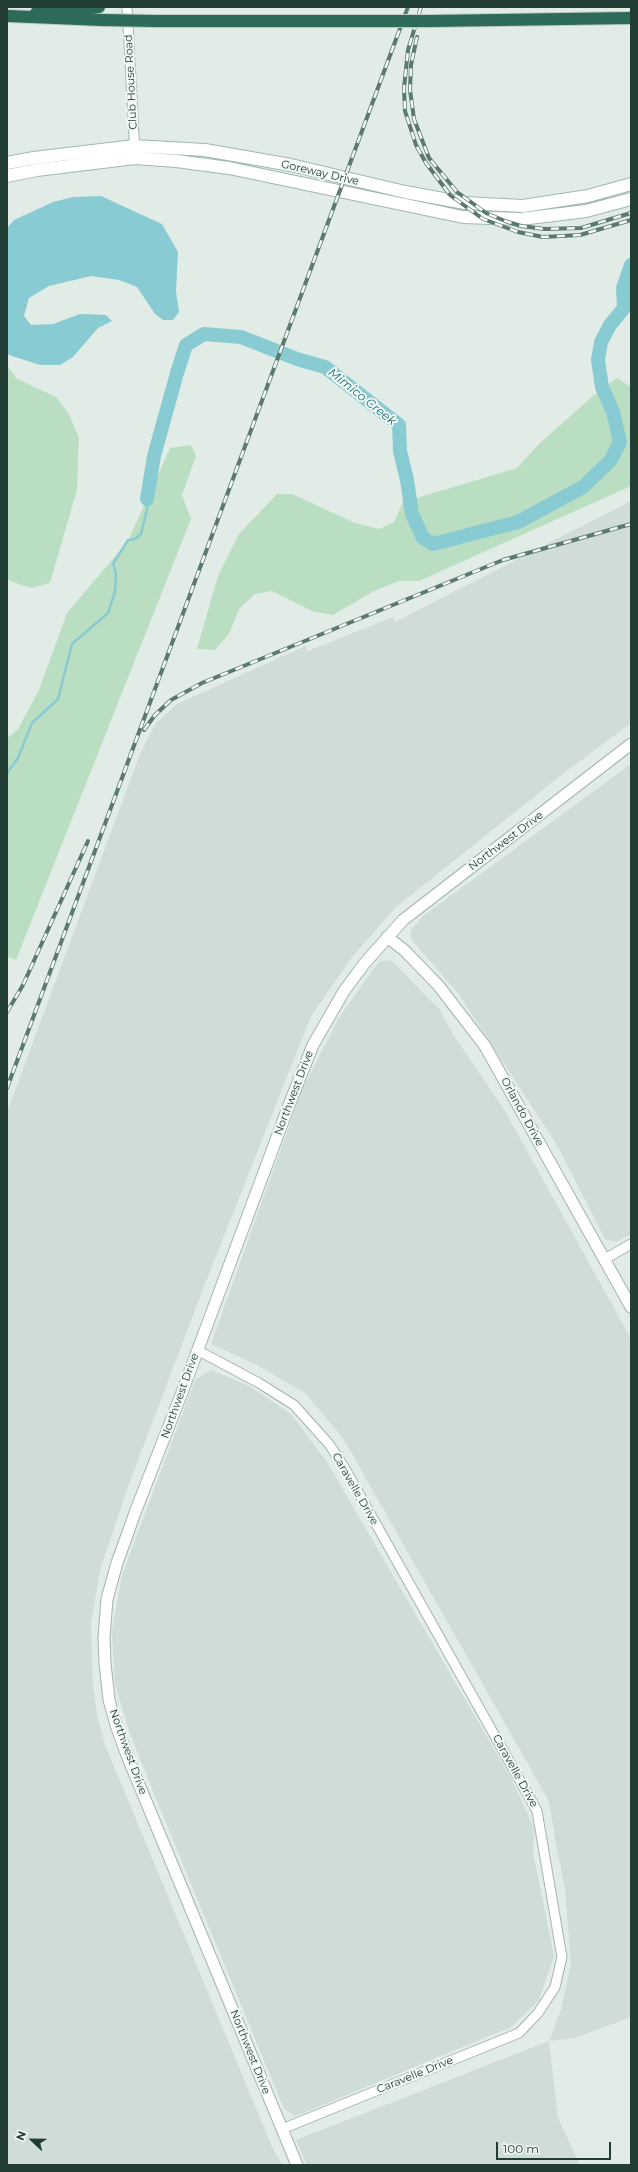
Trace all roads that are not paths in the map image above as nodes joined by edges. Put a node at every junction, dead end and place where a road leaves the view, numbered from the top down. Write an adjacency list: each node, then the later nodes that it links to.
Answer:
1 (99, 7): 3 (highway)
2 (127, 7): 5 (street, Club House Road)
3 (7, 16): 4 (highway, bridge)
4 (631, 18)
5 (135, 152): 6 (main road, Goreway Drive); 7 (main road, Goreway Drive); 8 (main road, Goreway Drive); 9 (main road, Goreway Drive)
6 (7, 163)
7 (7, 176)
8 (631, 184)
9 (631, 199)
10 (631, 744): 11 (street, Northwest Drive)
11 (386, 937): 13 (street, Orlando Drive); 15 (street, Northwest Drive)
12 (631, 1244): 13 (street)
13 (605, 1260): 14 (street, Orlando Drive)
14 (631, 1307)
15 (197, 1350): 16 (street, Northwest Drive); 16 (street, Caravelle Drive)
16 (282, 2129): 17 (street, Northwest Drive)
17 (297, 2165)

